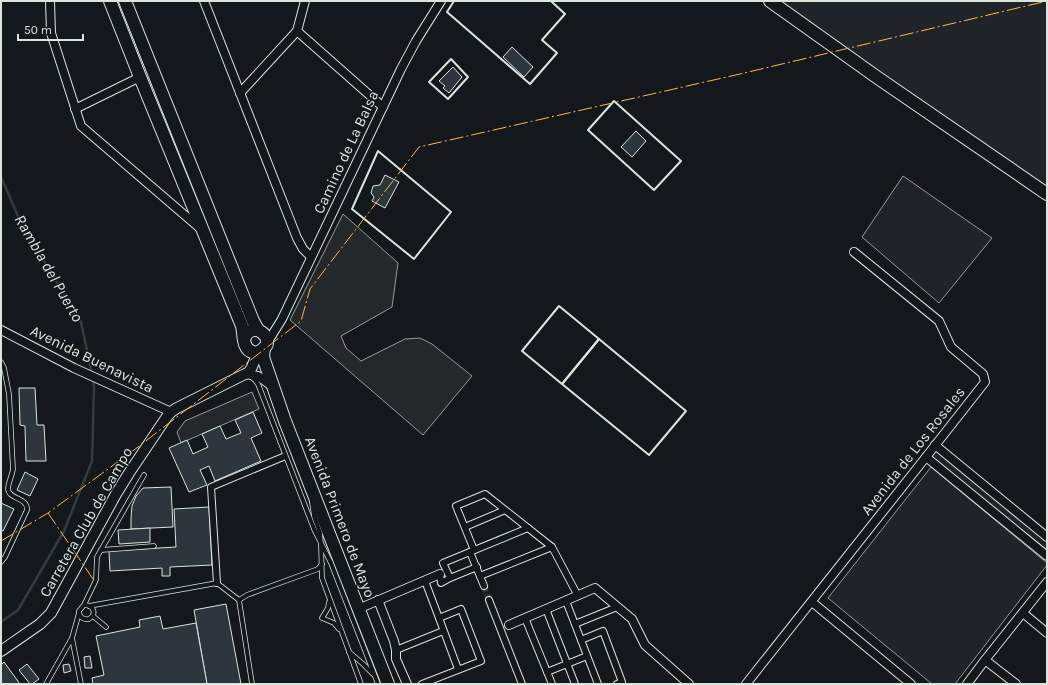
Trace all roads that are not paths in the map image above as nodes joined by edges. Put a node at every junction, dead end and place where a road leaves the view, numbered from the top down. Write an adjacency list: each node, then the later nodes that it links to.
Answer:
1 (50, 1): 14 (street)
2 (110, 1): 10 (main road)
3 (125, 1): 9 (main road)
4 (204, 1): 12 (street)
5 (305, 1): 8 (street)
6 (441, 1): 13 (street, Camino de La Balsa)
7 (770, 1): 15 (main road)
8 (297, 31): 12 (street); 13 (street)
9 (147, 57): 10 (main road); 11 (main road)
10 (140, 77): 11 (main road); 14 (street); 16 (main road)
11 (159, 88): 21 (main road)
12 (240, 93): 18 (street)
13 (383, 107): 18 (street, Camino de La Balsa)
14 (75, 109): 16 (street)
15 (1047, 194)
16 (204, 232): 21 (main road)
17 (854, 252): 28 (street, Avenida de Los Rosales)
18 (311, 257): 19 (street, Camino de La Balsa)
19 (282, 319): 21 (street, Camino de La Balsa); 21 (street)
20 (2, 332): 27 (street, Avenida Buenavista)
21 (258, 346): 23 (street); 26 (main road, Avenida Primero de Mayo)
22 (1, 362): 25 (lane)
23 (245, 373): 26 (street); 27 (street, Carretera Club de Campo); 37 (lane)
24 (1, 376): 25 (lane)
25 (6, 380): 43 (lane)
26 (275, 390): 32 (main road, Avenida Primero de Mayo)
27 (171, 412): 81 (street, Carretera Club de Campo)
28 (935, 445): 30 (street, Avenida de Los Rosales); 36 (street)
29 (282, 457): 53 (street)
30 (926, 457): 42 (street); 61 (street, Avenida de Los Rosales)
31 (144, 475): 40 (lane)
32 (311, 487): 37 (lane); 65 (main road, Avenida Primero de Mayo)
33 (505, 510): 34 (street); 34 (street); 35 (street)
34 (465, 527): 41 (street)
35 (528, 528): 39 (street); 41 (street)
36 (1047, 537)
37 (321, 545): 44 (lane); 88 (lane)
38 (154, 546): 40 (lane)
39 (552, 547): 48 (street); 56 (street)
40 (101, 550): 62 (lane)
41 (472, 551): 45 (street); 50 (street)
42 (1047, 556)
43 (1, 562)
44 (322, 564): 46 (lane); 49 (lane)
45 (477, 567): 48 (street); 50 (street)
46 (314, 570): 49 (lane); 57 (lane)
47 (440, 574): 50 (street); 51 (street)
48 (480, 576): 54 (street)
49 (322, 577): 55 (lane)
50 (450, 578)
51 (425, 581): 58 (street); 70 (street)
52 (1047, 582): 68 (street)
53 (217, 583): 57 (lane); 63 (lane)
54 (484, 586)
55 (328, 595): 77 (lane); 77 (lane)
56 (578, 596): 60 (street); 64 (street)
57 (239, 600): 93 (lane)
58 (378, 600): 65 (street); 80 (street)
59 (489, 600): 89 (street)
60 (566, 601): 66 (street); 72 (street)
61 (812, 602): 105 (street, Avenida de Los Rosales); 106 (street)
62 (84, 605): 63 (lane); 67 (lane)
63 (89, 606): 69 (lane)
64 (617, 607): 72 (street); 104 (street)
65 (358, 609): 97 (main road, Avenida Primero de Mayo)
66 (546, 609): 71 (street); 85 (street)
67 (79, 613): 69 (lane); 78 (lane)
68 (1023, 613): 76 (street); 84 (street)
69 (93, 616): 74 (lane)
70 (439, 618): 75 (street); 86 (street)
71 (525, 618): 73 (street); 87 (street)
72 (574, 624): 79 (street)
73 (509, 625)
74 (106, 627)
75 (444, 631): 80 (street); 86 (street)
76 (1047, 633)
77 (342, 634): 82 (lane)
78 (72, 638): 91 (lane); 92 (lane)
79 (581, 640): 83 (street); 90 (street)
80 (396, 650): 98 (street)
81 (1, 651)
82 (349, 651): 88 (lane); 94 (lane)
83 (587, 656): 85 (street); 103 (street)
84 (985, 660): 107 (street); 108 (street)
85 (568, 664): 87 (street); 102 (street)
86 (458, 669): 99 (street)
87 (547, 672): 101 (street)
88 (376, 677): 95 (lane); 96 (lane)
89 (521, 683): 100 (street)
90 (621, 683)
91 (46, 684)
92 (81, 684)
93 (252, 684)
94 (361, 684)
95 (378, 684)
96 (382, 684)
97 (388, 684)
98 (407, 684)
99 (422, 684)
100 (514, 684)
101 (552, 684)
102 (576, 684)
103 (598, 684)
104 (689, 684)
105 (746, 684)
106 (911, 684)
107 (968, 684)
108 (1016, 684)

